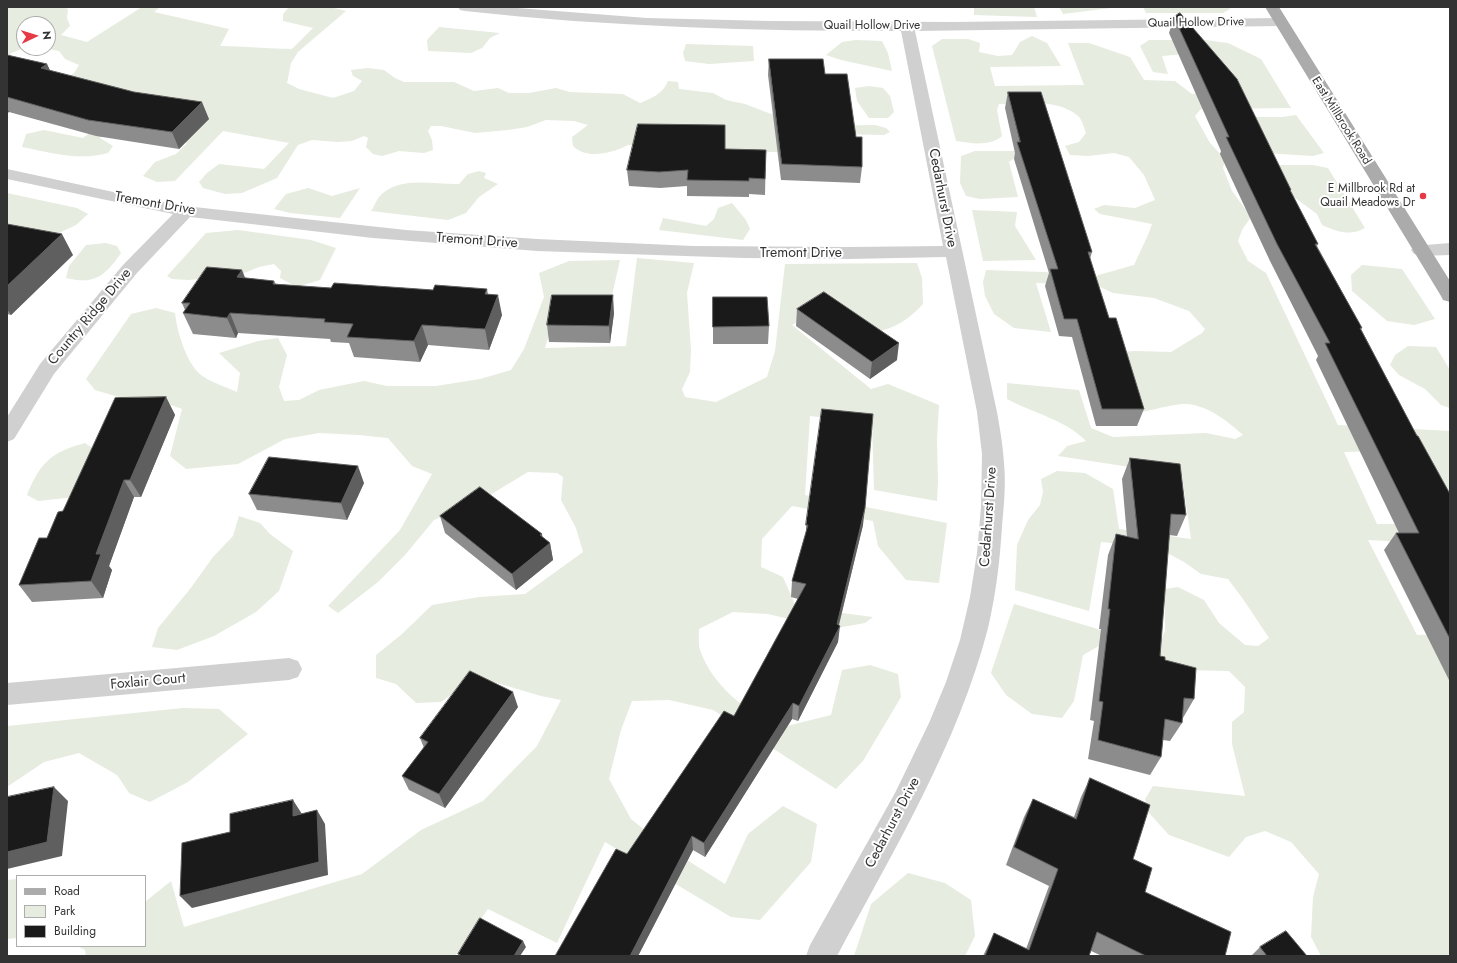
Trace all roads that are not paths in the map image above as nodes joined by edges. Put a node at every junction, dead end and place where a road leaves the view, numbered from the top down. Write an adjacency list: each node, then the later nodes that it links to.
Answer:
1 (465, 7): 4 (street, Quail Hollow Drive)
2 (1272, 7): 3 (main road, East Millbrook Road)
3 (1280, 22): 4 (street, Quail Hollow Drive); 8 (main road, East Millbrook Road)
4 (907, 26): 9 (street, Cedarhurst Drive)
5 (7, 174): 6 (street, Tremont Drive)
6 (186, 211): 9 (street, Tremont Drive); 11 (street, Country Ridge Drive)
7 (1450, 249): 8 (street)
8 (1420, 250): 10 (main road, East Millbrook Road)
9 (952, 251): 14 (street, Cedarhurst Drive)
10 (1450, 296)
11 (7, 434)
12 (289, 669): 13 (street, Foxlair Court)
13 (7, 694)
14 (821, 956)

